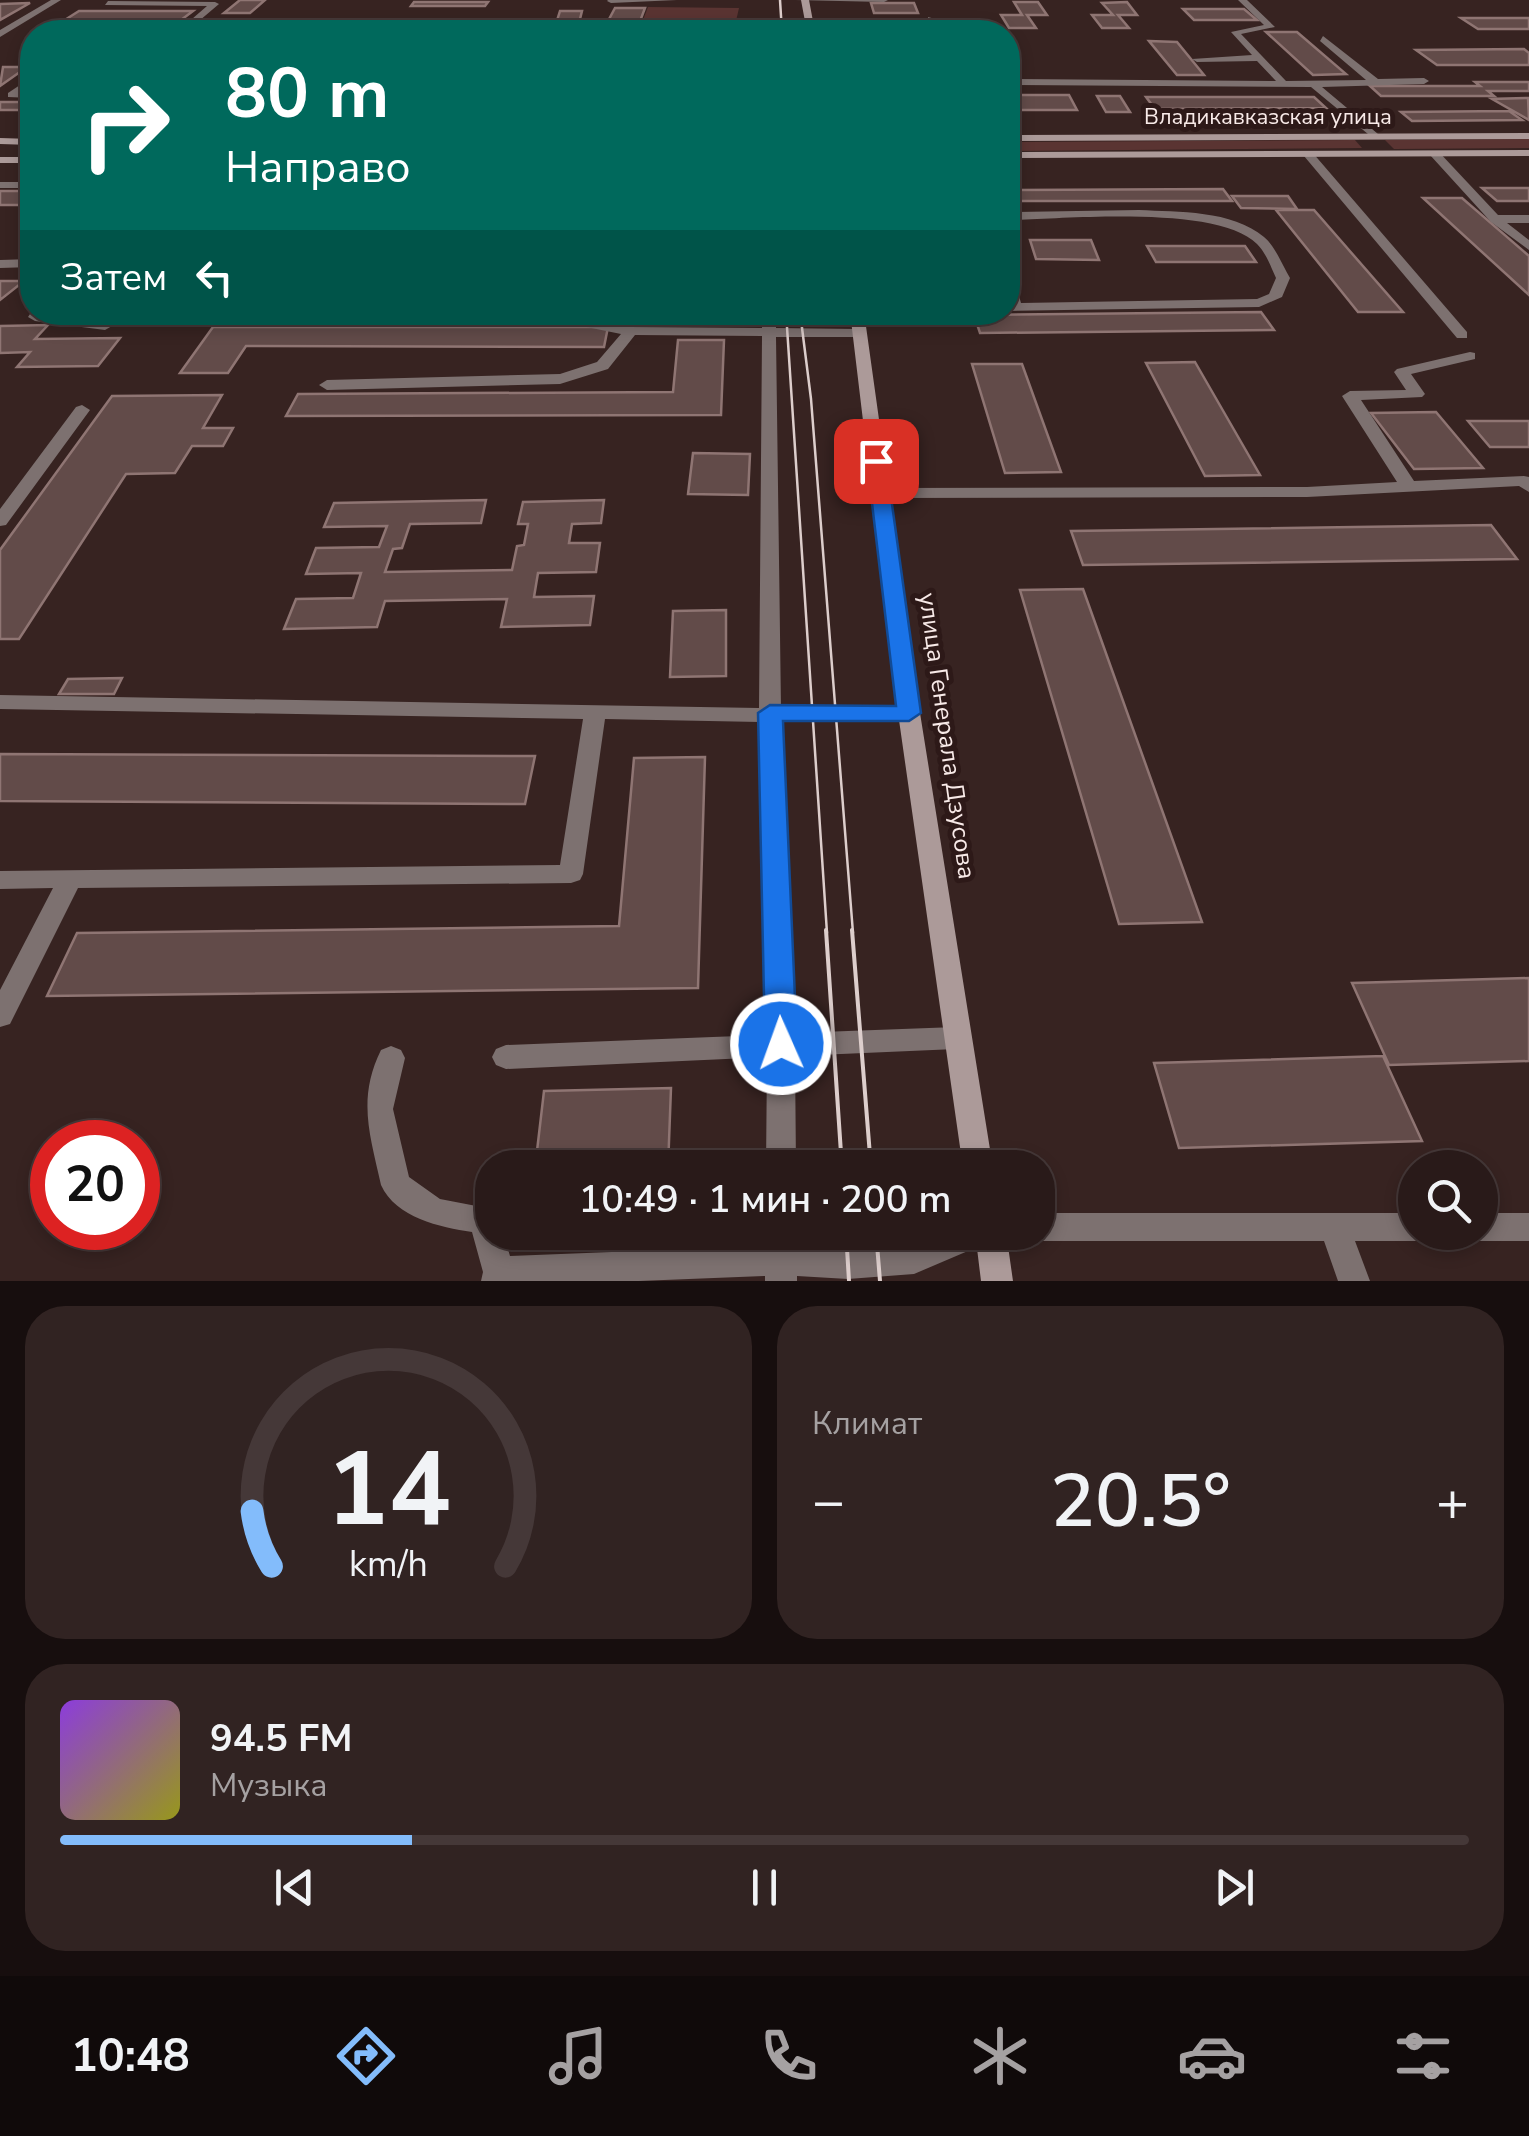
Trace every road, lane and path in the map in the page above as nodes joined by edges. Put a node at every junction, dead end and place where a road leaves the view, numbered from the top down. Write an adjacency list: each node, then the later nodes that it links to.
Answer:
1 (57, 0): 8 (lane)
2 (673, 0): 6 (lane)
3 (803, 0): 4 (lane)
4 (884, 0)
5 (1242, 0): 11 (lane)
6 (611, 1)
7 (108, 3): 9 (lane)
8 (23, 20)
9 (196, 20)
10 (1323, 39): 14 (lane)
11 (1259, 58): 12 (lane); 16 (lane)
12 (1197, 59)
13 (1424, 80): 14 (lane)
14 (1374, 81): 17 (lane)
15 (1020, 82): 16 (lane)
16 (1283, 84): 17 (lane)
17 (1313, 84): 18 (lane)
18 (1371, 136): 19 (main road, Владикавказская улица); 20 (main road, Владикавказская улица); 21 (lane)
19 (1529, 136)
20 (1020, 138)
21 (1385, 153): 22 (main road, Владикавказская улица); 24 (main road, Владикавказская улица)
22 (1434, 153): 23 (main road, Владикавказская улица); 28 (lane)
23 (1529, 153)
24 (1308, 154): 25 (main road, Владикавказская улица); 39 (lane)
25 (1020, 155)
26 (1020, 216): 30 (lane)
27 (1529, 218): 28 (lane)
28 (1496, 219): 29 (lane)
29 (1529, 246)
30 (1020, 307)
31 (97, 325): 36 (lane)
32 (598, 325): 37 (lane)
33 (770, 325): 38 (lane)
34 (838, 325): 38 (lane)
35 (858, 325): 45 (main road, улица Генерала Дзусова)
36 (105, 326)
37 (630, 332): 38 (lane); 41 (lane)
38 (770, 332): 49 (lane)
39 (1462, 335)
40 (1470, 356): 44 (lane)
41 (326, 384)
42 (82, 410): 46 (lane)
43 (1527, 483): 44 (lane)
44 (1409, 486): 45 (lane)
45 (880, 493): 50 (main road, улица Генерала Дзусова)
46 (0, 522)
47 (0, 702): 48 (lane)
48 (595, 712): 49 (lane); 51 (lane)
49 (770, 713): 50 (lane); 55 (lane)
50 (909, 713): 54 (main road, улица Генерала Дзусова)
51 (70, 879): 52 (lane); 53 (lane)
52 (0, 880)
53 (0, 1016)
54 (956, 1038): 55 (lane); 59 (main road, улица Генерала Дзусова)
55 (781, 1044): 56 (lane); 58 (lane)
56 (506, 1057)
57 (391, 1058): 68 (lane)
58 (780, 1150)
59 (975, 1150)
60 (1334, 1226): 61 (lane); 62 (lane); 70 (lane)
61 (1055, 1227)
62 (1398, 1227)
63 (1498, 1227): 64 (lane)
64 (1529, 1227)
65 (935, 1250): 67 (lane)
66 (992, 1250): 69 (main road)
67 (781, 1258): 68 (lane)
68 (498, 1276)
69 (996, 1281)
70 (1354, 1281)

